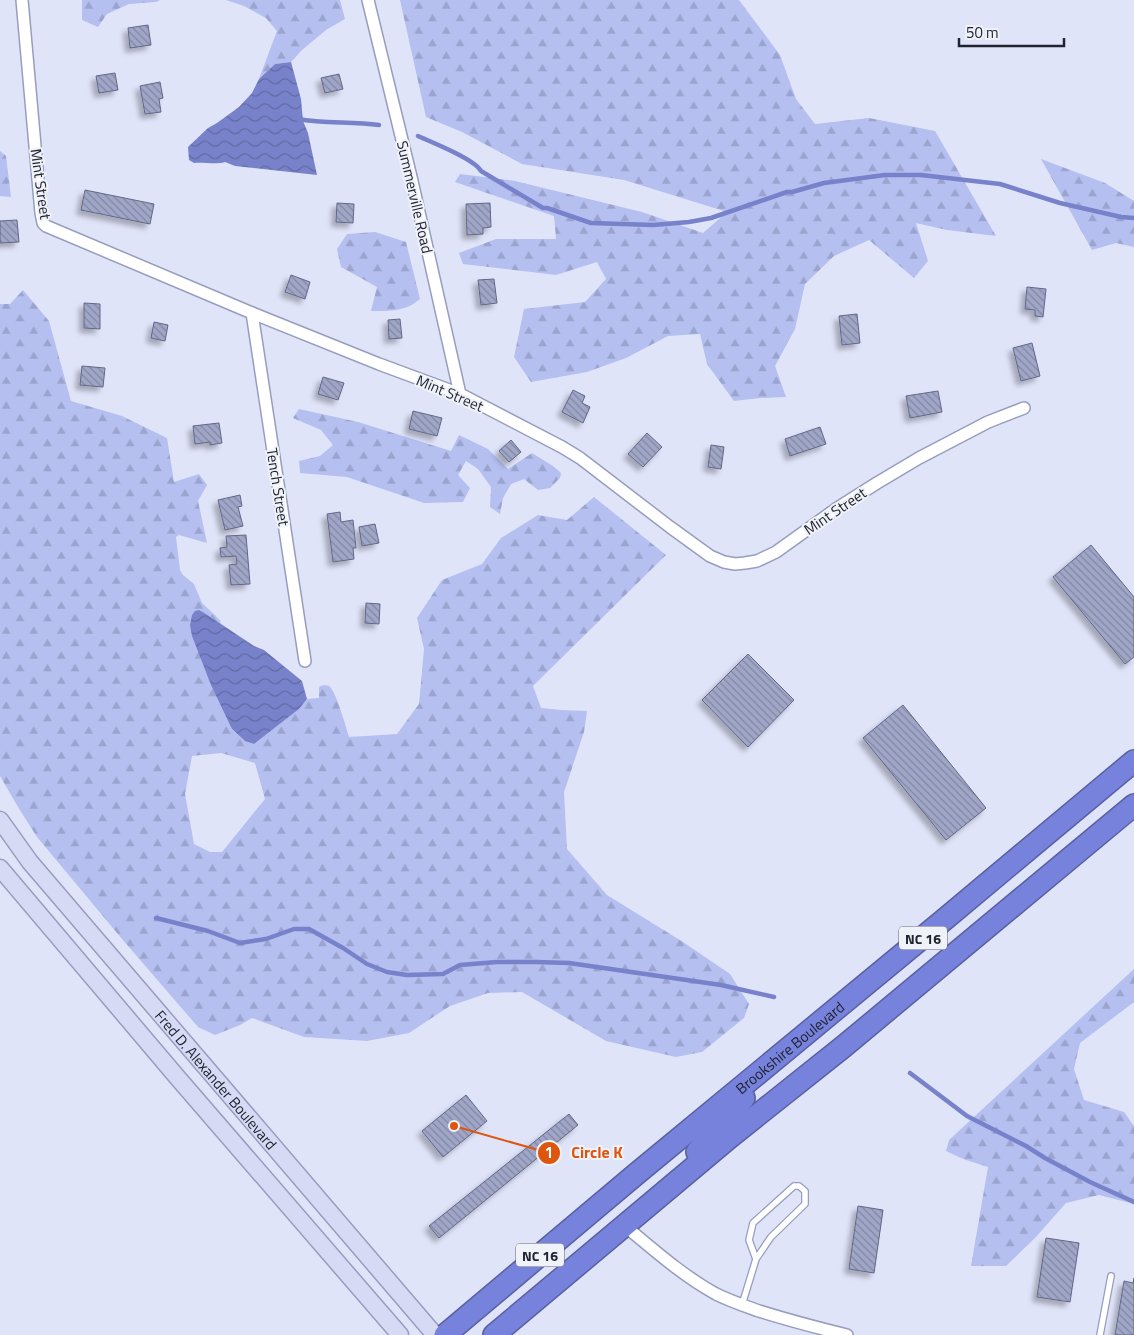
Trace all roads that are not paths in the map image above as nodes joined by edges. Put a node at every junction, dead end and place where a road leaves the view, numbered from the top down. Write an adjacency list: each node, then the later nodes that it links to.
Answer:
1 (22, 0): 3 (street, Mint Street)
2 (368, 0): 4 (street, Summerville Road)
3 (252, 313): 4 (street, Mint Street); 6 (street, Tench Street)
4 (460, 394): 5 (street, Mint Street)
5 (1024, 408)
6 (305, 661)
7 (1134, 761): 11 (highway, Brookshire Boulevard / NC 16)
8 (1134, 805): 13 (highway, NC 16)
9 (0, 820): 19 (main road, Fred D. Alexander Boulevard)
10 (0, 868): 18 (main road, Fred D. Alexander Boulevard)
11 (784, 1052): 12 (highway, Brookshire Boulevard / NC 16); 13 (highway)
12 (592, 1211): 17 (highway); 20 (highway, Brookshire Boulevard / NC 16)
13 (625, 1226): 16 (street); 17 (highway, NC 16)
14 (756, 1259): 14 (lane); 16 (lane)
15 (1111, 1276): 23 (lane)
16 (742, 1305): 22 (street)
17 (516, 1317): 21 (highway, NC 16)
18 (400, 1335)
19 (435, 1335)
20 (445, 1335)
21 (494, 1335)
22 (847, 1335)
23 (1100, 1335)

